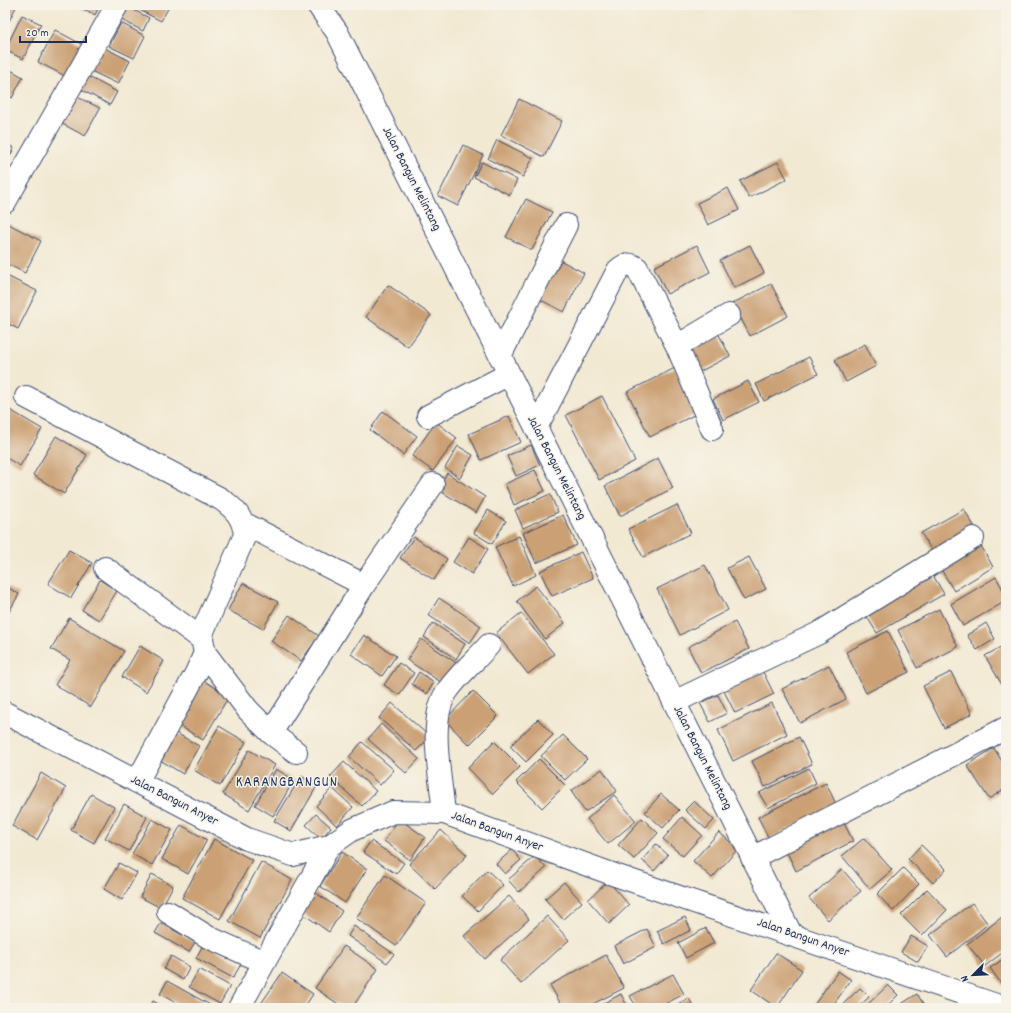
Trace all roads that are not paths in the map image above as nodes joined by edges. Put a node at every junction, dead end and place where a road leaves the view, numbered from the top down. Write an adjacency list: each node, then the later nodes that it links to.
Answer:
1 (117, 5): 3 (street)
2 (318, 5): 7 (street, Jalan Bangun Melintang)
3 (5, 202)
4 (566, 225): 7 (street)
5 (729, 315): 6 (street)
6 (677, 346): 10 (street); 11 (street)
7 (504, 365): 9 (street); 10 (street, Jalan Bangun Melintang)
8 (26, 397): 13 (street)
9 (428, 416)
10 (536, 428): 19 (street, Jalan Bangun Melintang)
11 (712, 429)
12 (433, 484): 16 (street)
13 (243, 523): 16 (street); 18 (street)
14 (973, 538): 19 (street)
15 (105, 568): 18 (street)
16 (364, 585): 22 (street)
17 (489, 645): 25 (street)
18 (203, 646): 22 (street); 24 (street)
19 (674, 702): 27 (street, Jalan Bangun Melintang)
20 (5, 713): 24 (street, Jalan Bangun Anyer)
21 (1006, 728): 27 (street)
22 (271, 733): 23 (street)
23 (296, 752)
24 (137, 782): 26 (street, Jalan Bangun Anyer)
25 (444, 813): 26 (street, Jalan Bangun Anyer); 29 (street, Jalan Bangun Anyer)
26 (329, 846): 30 (street)
27 (752, 858): 29 (street, Jalan Bangun Melintang)
28 (168, 912): 30 (street)
29 (791, 934): 32 (street, Jalan Bangun Anyer)
30 (264, 962): 31 (street)
31 (239, 1008)
32 (1006, 1008)

